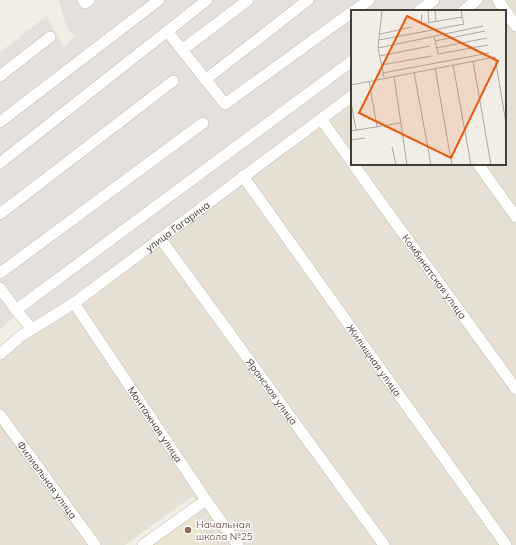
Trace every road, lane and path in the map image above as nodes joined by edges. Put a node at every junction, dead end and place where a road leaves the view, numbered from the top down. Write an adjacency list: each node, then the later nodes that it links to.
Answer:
1 (84, 0): 2 (street)
2 (89, 0)
3 (159, 0): 27 (street)
4 (207, 0): 18 (street)
5 (248, 0): 20 (street)
6 (308, 0): 23 (street)
7 (369, 0): 11 (street)
8 (434, 0): 12 (street)
9 (477, 0): 13 (street)
10 (498, 0): 14 (street)
11 (356, 10)
12 (420, 10)
13 (464, 10)
14 (505, 10)
15 (506, 12): 17 (street)
16 (351, 13): 23 (street)
17 (516, 26)
18 (167, 31): 20 (street); 30 (street)
19 (50, 37): 22 (street)
20 (182, 50): 23 (street)
21 (351, 62): 40 (street)
22 (0, 76)
23 (205, 80)
24 (174, 81): 34 (street)
25 (351, 97): 26 (street, улица Гагарина)
26 (321, 119): 29 (street, Комбинатская улица); 33 (street, улица Гагарина)
27 (0, 122)
28 (202, 123): 37 (street)
29 (351, 160)
30 (0, 164)
31 (354, 165): 43 (street, Комбинатская улица)
32 (479, 165): 35 (street)
33 (243, 176): 36 (street, улица Гагарина); 50 (street, Жилищная улица)
34 (0, 214)
35 (516, 217)
36 (160, 238): 39 (street, улица Гагарина); 49 (street, Яранская улица)
37 (0, 273)
38 (0, 288): 40 (street)
39 (74, 303): 41 (street, улица Гагарина); 45 (street, Монтажная улица)
40 (16, 310): 41 (street)
41 (32, 329): 42 (street, улица Гагарина)
42 (0, 354)
43 (516, 389)
44 (0, 415): 46 (street, Филиальная улица)
45 (206, 500): 47 (street); 48 (street, Монтажная улица)
46 (95, 545)
47 (143, 545)
48 (238, 545)
49 (384, 545)
50 (506, 545)

